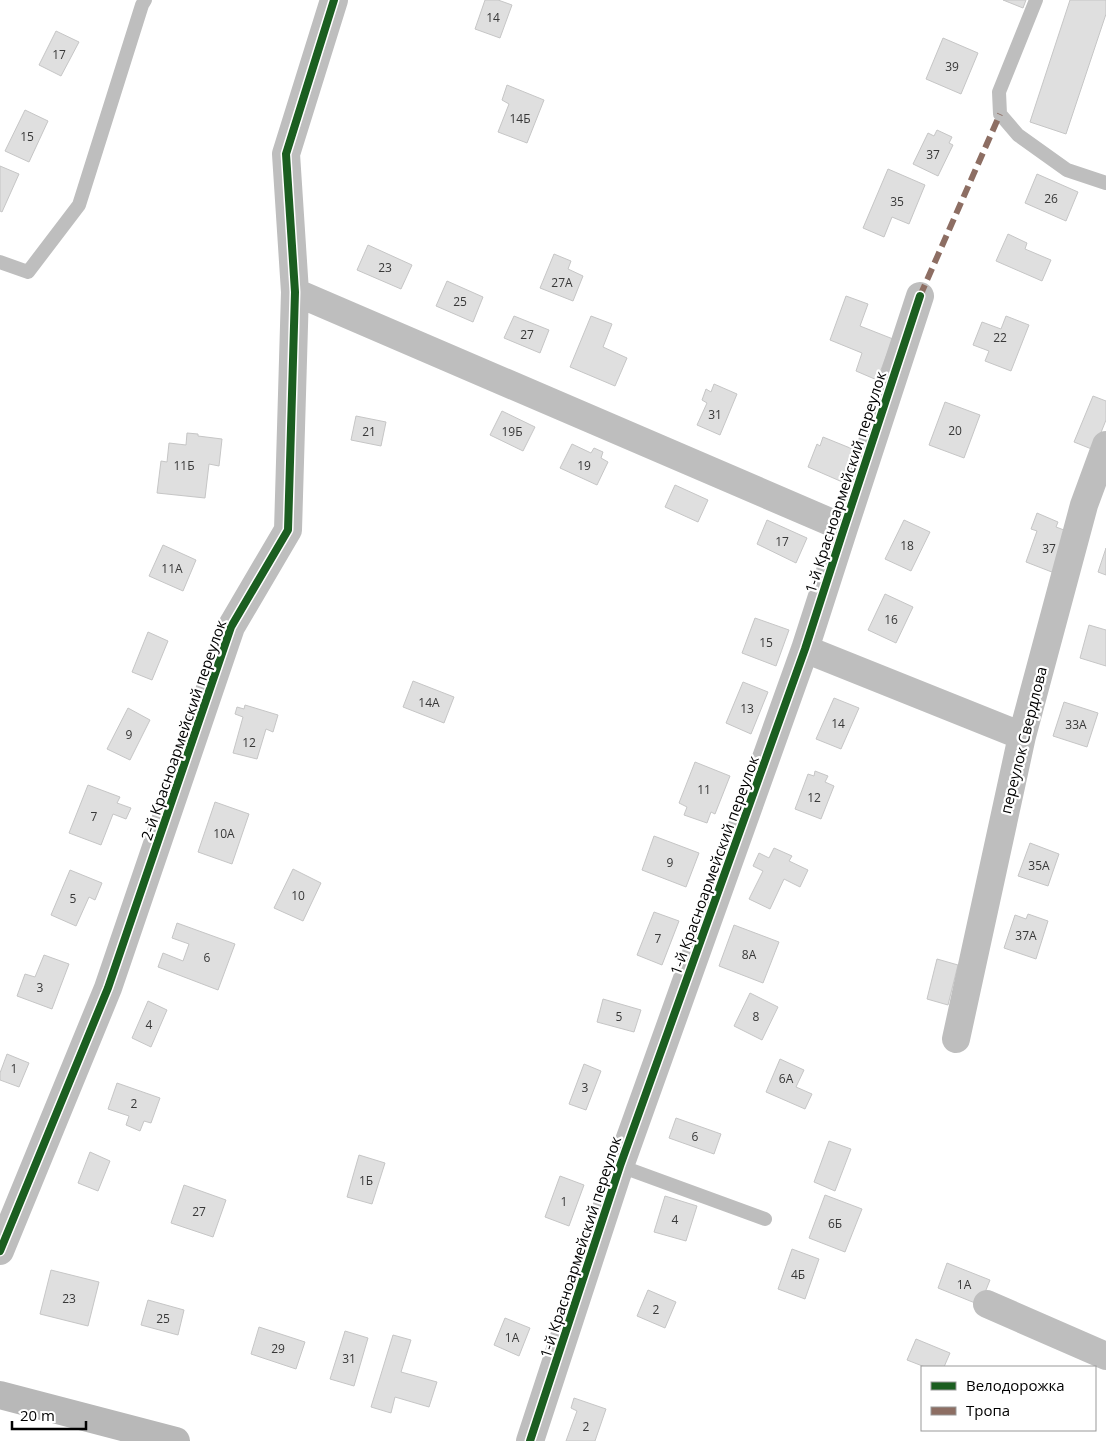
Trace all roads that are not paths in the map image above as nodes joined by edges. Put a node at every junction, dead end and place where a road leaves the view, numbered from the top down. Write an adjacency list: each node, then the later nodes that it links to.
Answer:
1 (145, 0): 5 (lane)
2 (334, 0): 6 (street, 2-й Красноармейский переулок)
3 (1036, 0): 4 (lane)
4 (1106, 183)
5 (0, 262)
6 (295, 292): 9 (street); 15 (street, 2-й Красноармейский переулок)
7 (920, 296): 9 (street, 1-й Красноармейский переулок)
8 (1106, 445): 11 (street, переулок Свердлова)
9 (844, 528): 10 (street, 1-й Красноармейский переулок)
10 (805, 649): 11 (street); 13 (street, 1-й Красноармейский переулок)
11 (1022, 736): 12 (street, переулок Свердлова)
12 (956, 1039)
13 (620, 1166): 14 (lane); 20 (street, 1-й Красноармейский переулок)
14 (766, 1219)
15 (0, 1251)
16 (987, 1304): 17 (street)
17 (1106, 1356)
18 (0, 1395): 19 (main road)
19 (176, 1441)
20 (530, 1441)

